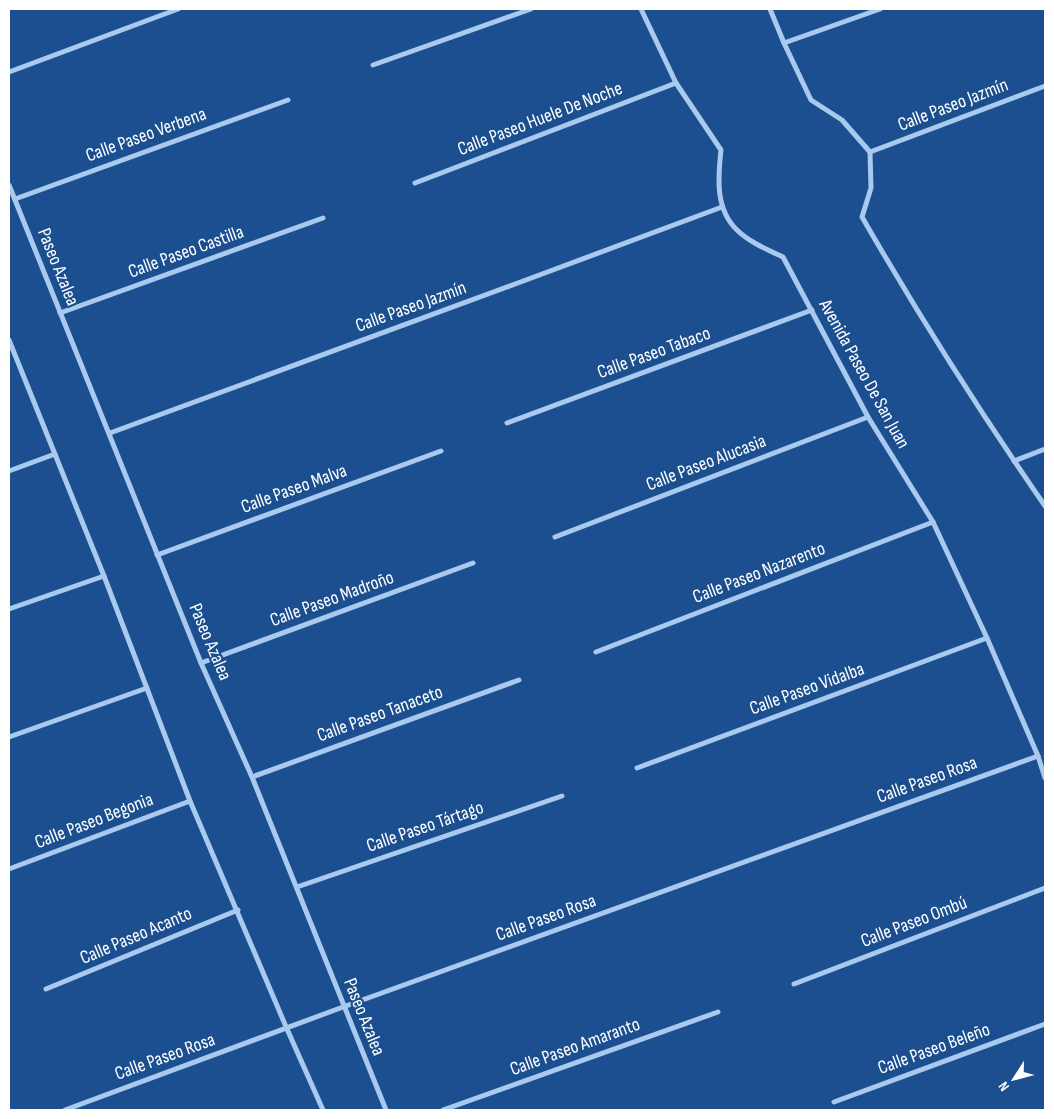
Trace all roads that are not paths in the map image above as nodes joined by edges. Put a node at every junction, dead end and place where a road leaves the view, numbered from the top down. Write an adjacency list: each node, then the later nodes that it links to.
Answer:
1 (178, 9): 8 (street)
2 (531, 9): 7 (street)
3 (641, 9): 9 (street, Avenida Paseo De San Juan)
4 (770, 9): 6 (street)
5 (880, 9): 6 (street)
6 (784, 43): 12 (street)
7 (373, 64)
8 (9, 72)
9 (676, 83): 13 (street, Calle Paseo Huele De Noche); 16 (street, Avenida Paseo De San Juan)
10 (1045, 86): 12 (street, Calle Paseo Jazmín)
11 (288, 100): 15 (street, Calle Paseo Verbena)
12 (870, 152): 27 (street)
13 (415, 183)
14 (9, 185): 15 (street, Paseo Azalea)
15 (15, 199): 19 (street, Paseo Azalea)
16 (722, 207): 18 (street, Avenida Paseo De San Juan); 23 (street, Calle Paseo Jazmín)
17 (322, 218): 19 (street, Calle Paseo Castilla)
18 (812, 310): 21 (street, Avenida Paseo De San Juan); 22 (street, Calle Paseo Tabaco)
19 (60, 314): 23 (street, Paseo Azalea)
20 (9, 340): 26 (street)
21 (868, 417): 30 (street, Avenida Paseo De San Juan); 31 (street, Calle Paseo Alucasia)
22 (507, 423)
23 (110, 433): 32 (street, Paseo Azalea)
24 (1045, 449): 27 (street)
25 (441, 451): 32 (street, Calle Paseo Malva)
26 (54, 454): 28 (street); 34 (street)
27 (1014, 461): 29 (street)
28 (9, 471)
29 (1045, 506)
30 (933, 522): 36 (street, Avenida Paseo De San Juan); 37 (street, Calle Paseo Nazarento)
31 (555, 537)
32 (157, 555): 38 (street, Paseo Azalea)
33 (473, 563): 38 (street, Calle Paseo Madroño)
34 (104, 576): 35 (street); 40 (street)
35 (9, 609)
36 (987, 638): 42 (street, Avenida Paseo De San Juan); 43 (street, Calle Paseo Vidalba)
37 (596, 652)
38 (201, 663): 44 (street, Paseo Azalea)
39 (519, 680): 44 (street, Calle Paseo Tanaceto)
40 (147, 688): 41 (street); 47 (street)
41 (9, 737)
42 (1038, 756): 45 (street, Avenida Paseo De San Juan); 54 (street, Calle Paseo Rosa)
43 (637, 768)
44 (252, 777): 49 (street, Paseo Azalea)
45 (1045, 778)
46 (562, 796): 49 (street, Calle Paseo Tártago)
47 (190, 801): 48 (street, Calle Paseo Begonia); 51 (street)
48 (9, 868)
49 (297, 887): 54 (street, Paseo Azalea)
50 (1045, 888): 52 (street, Calle Paseo Ombú)
51 (238, 910): 53 (street, Calle Paseo Acanto); 57 (street)
52 (794, 984)
53 (46, 990)
54 (343, 1007): 57 (street, Calle Paseo Rosa); 61 (street, Paseo Azalea)
55 (718, 1012): 62 (street, Calle Paseo Amaranto)
56 (1045, 1024): 58 (street, Calle Paseo Beleño)
57 (286, 1028): 59 (street, Calle Paseo Rosa); 60 (street)
58 (834, 1102)
59 (65, 1110)
60 (323, 1110)
61 (386, 1110)
62 (443, 1110)

